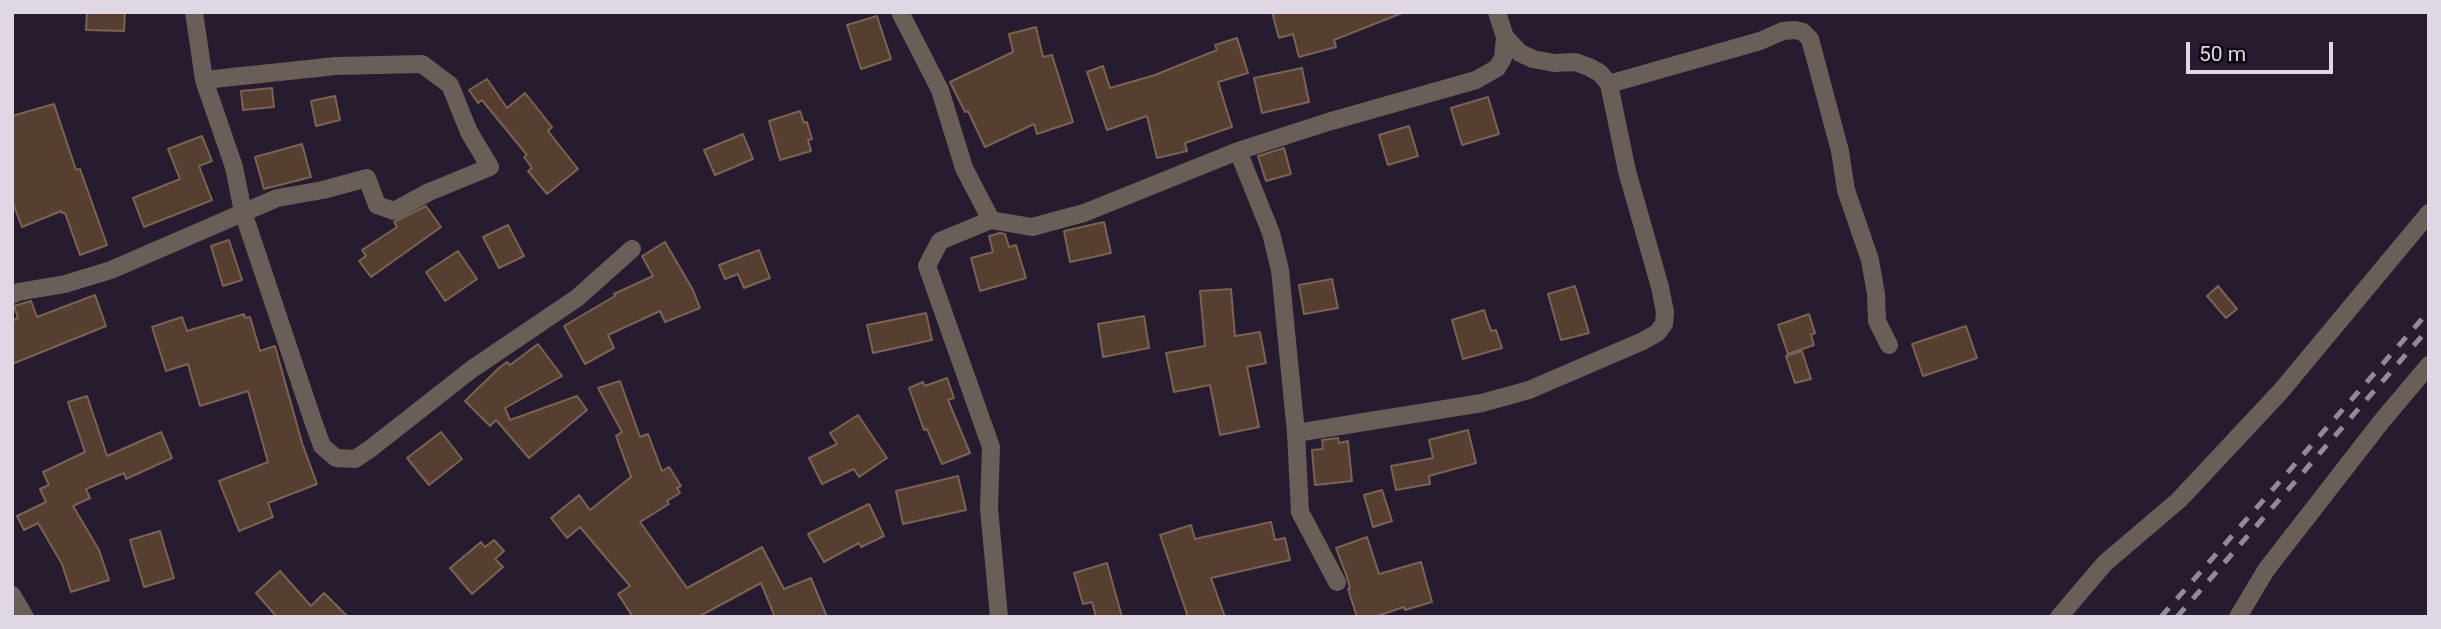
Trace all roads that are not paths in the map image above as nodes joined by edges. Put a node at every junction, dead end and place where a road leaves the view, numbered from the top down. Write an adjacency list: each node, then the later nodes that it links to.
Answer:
1 (194, 12): 5 (street)
2 (900, 12): 10 (street)
3 (1497, 12): 4 (street)
4 (1505, 37): 6 (street); 7 (street)
5 (204, 80): 8 (street); 8 (street)
6 (1609, 84): 13 (street); 15 (street)
7 (1238, 151): 10 (street); 15 (street)
8 (243, 212): 11 (street); 12 (street)
9 (2429, 213): 20 (street)
10 (992, 220): 19 (street)
11 (632, 249)
12 (12, 295)
13 (1889, 345)
14 (2429, 365): 21 (street)
15 (1296, 433): 16 (street)
16 (1337, 582)
17 (12, 595): 18 (street)
18 (25, 617)
19 (999, 617)
20 (2059, 617)
21 (2238, 617)

